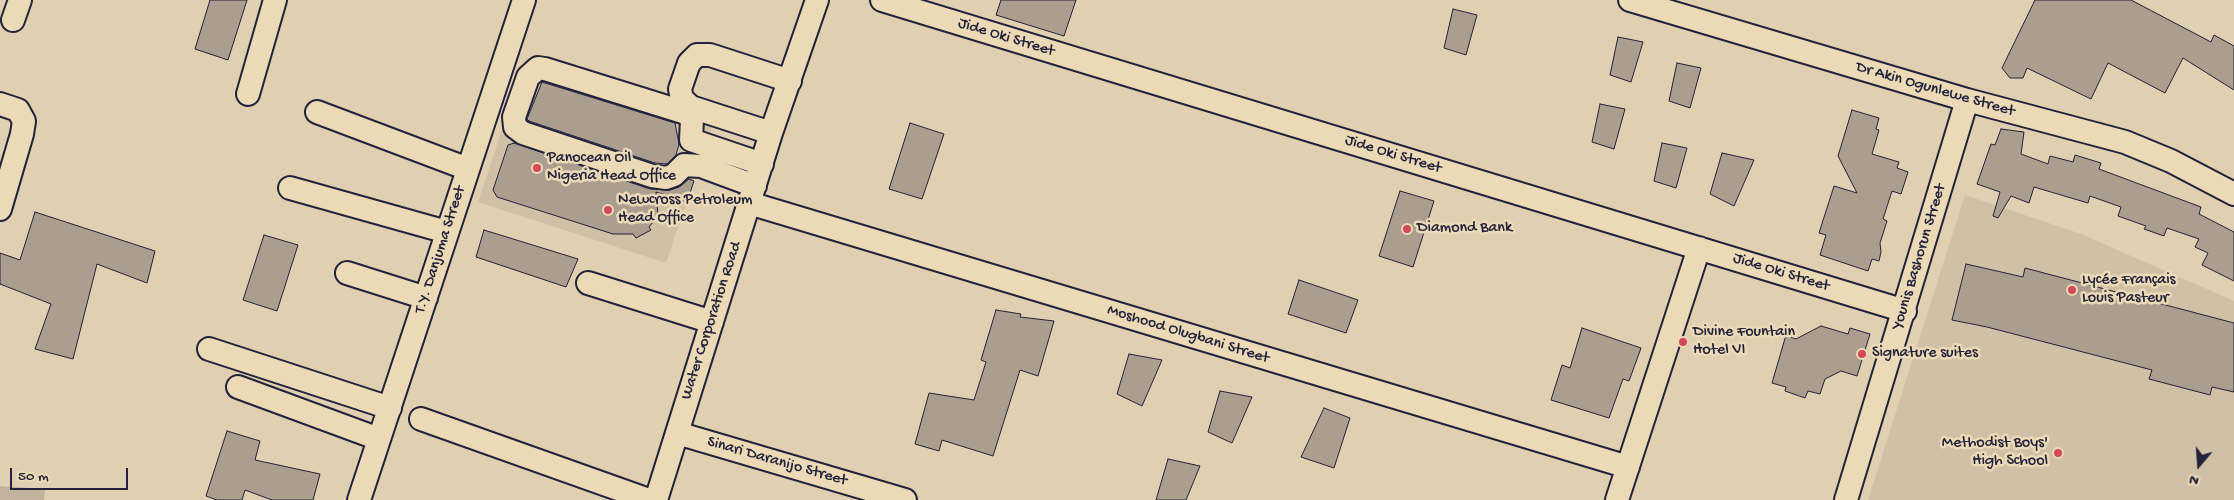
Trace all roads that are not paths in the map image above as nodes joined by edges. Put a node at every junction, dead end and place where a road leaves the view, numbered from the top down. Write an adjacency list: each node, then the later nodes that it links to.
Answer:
1 (275, 0): 8 (street)
2 (524, 0): 17 (street, T.Y. Danjuma Street)
3 (882, 0): 23 (street, Jide Oki Street)
4 (1630, 0): 10 (street, Dr Akin Ogunlewe Street)
5 (809, 2): 7 (street, Water Corporation Road)
6 (598, 71): 9 (street)
7 (790, 81): 9 (street); 13 (street, Water Corporation Road)
8 (248, 94)
9 (682, 99): 13 (street)
10 (1967, 100): 20 (street, Dr Akin Ogunlewe Street); 27 (street, Younis Bashorun Street)
11 (0, 104): 21 (street)
12 (317, 112): 17 (street)
13 (772, 133): 15 (street, Water Corporation Road)
14 (691, 140): 15 (street); 16 (street); 16 (street)
15 (762, 164): 19 (street, Water Corporation Road)
16 (684, 165): 19 (street, Moshood Olugbani Street)
17 (468, 169): 22 (street, T.Y. Danjuma Street)
18 (290, 188): 22 (street)
19 (752, 194): 28 (street, Water Corporation Road); 35 (street, Moshood Olugbani Street)
20 (2234, 194)
21 (0, 209)
22 (447, 232): 26 (street, T.Y. Danjuma Street)
23 (1700, 248): 27 (street, Jide Oki Street); 35 (street)
24 (347, 273): 26 (street)
25 (588, 283): 28 (street)
26 (426, 298): 31 (street, T.Y. Danjuma Street)
27 (1905, 311): 42 (street, Younis Bashorun Street)
28 (712, 322): 33 (street, Water Corporation Road)
29 (209, 349): 31 (street)
30 (238, 387): 34 (street)
31 (390, 408): 34 (street, T.Y. Danjuma Street)
32 (421, 420): 38 (street)
33 (677, 433): 36 (street, Sinari Daranijo Street); 39 (street, Water Corporation Road)
34 (379, 439): 37 (street, T.Y. Danjuma Street)
35 (1628, 468): 41 (street)
36 (863, 494): 40 (street, Sinari Daranijo Street)
37 (359, 500)
38 (650, 500)
39 (656, 500)
40 (905, 500)
41 (1617, 500)
42 (1846, 500)

